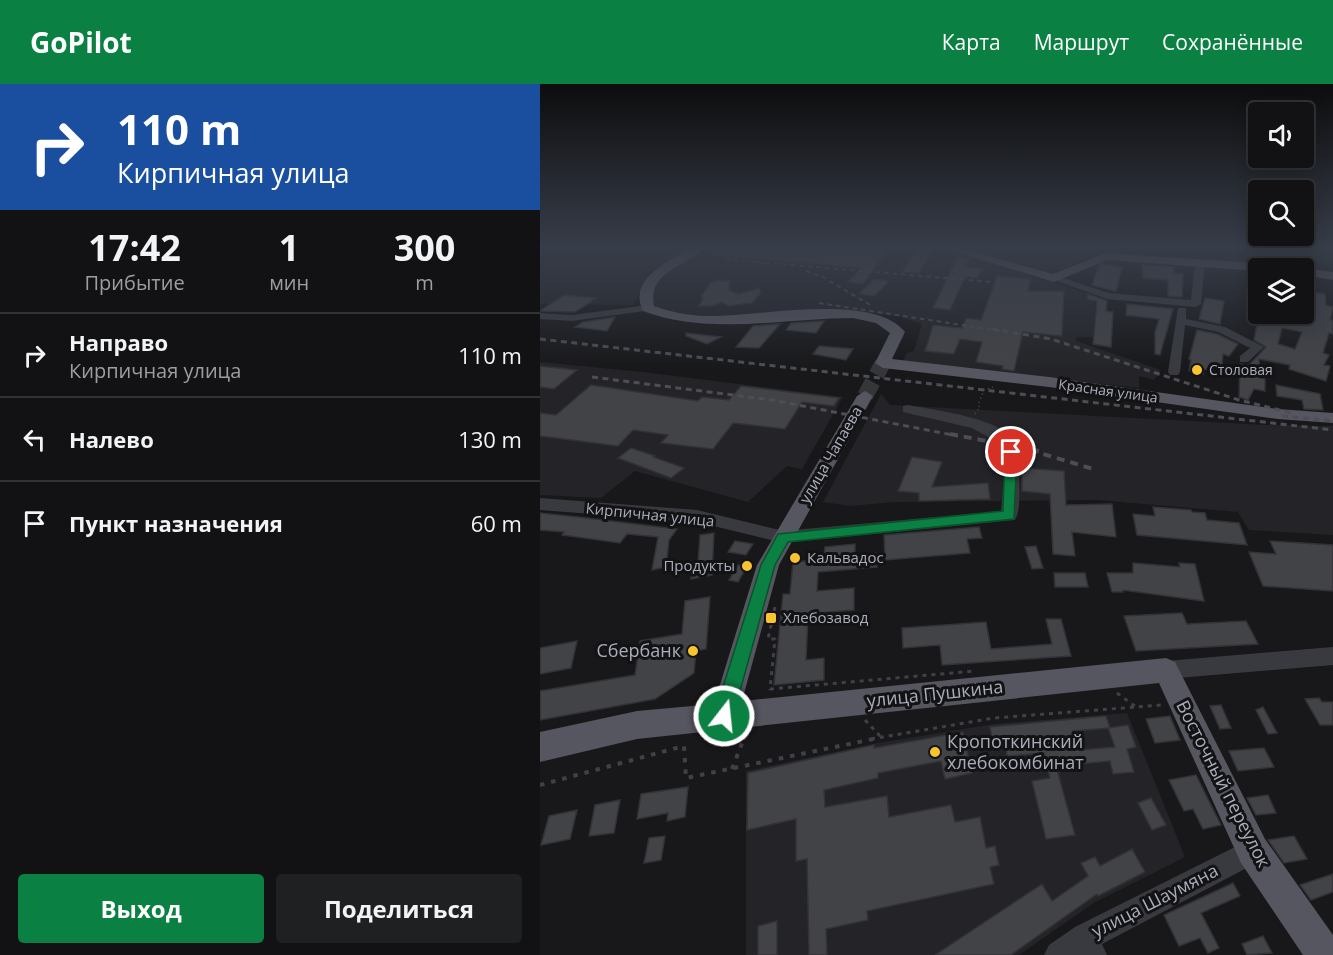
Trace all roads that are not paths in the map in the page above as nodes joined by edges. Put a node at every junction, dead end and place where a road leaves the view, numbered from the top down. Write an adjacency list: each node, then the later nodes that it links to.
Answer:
1 (649, 289): 5 (main road)
2 (1084, 289): 4 (street)
3 (1197, 289): 4 (street)
4 (1183, 303): 7 (street)
5 (648, 308): 6 (street); 12 (main road, Красная улица)
6 (540, 316)
7 (1181, 321): 8 (street); 9 (street)
8 (1244, 359)
9 (1174, 372)
10 (865, 396): 14 (main road, улица Чапаева)
11 (908, 409): 14 (street, Кирпичная улица)
12 (1333, 418)
13 (540, 504): 14 (street, Кирпичная улица)
14 (783, 537): 17 (main road, улица Чапаева)
15 (1333, 657): 16 (street, улица Пушкина)
16 (1167, 670): 17 (main road, улица Пушкина); 19 (main road, Восточный переулок)
17 (724, 716): 18 (main road, улица Пушкина)
18 (540, 747)
19 (1253, 851): 20 (street, улица Шаумяна); 22 (main road, Восточный переулок)
20 (1089, 946): 21 (street, улица Шаумяна)
21 (1059, 955)
22 (1325, 955)

